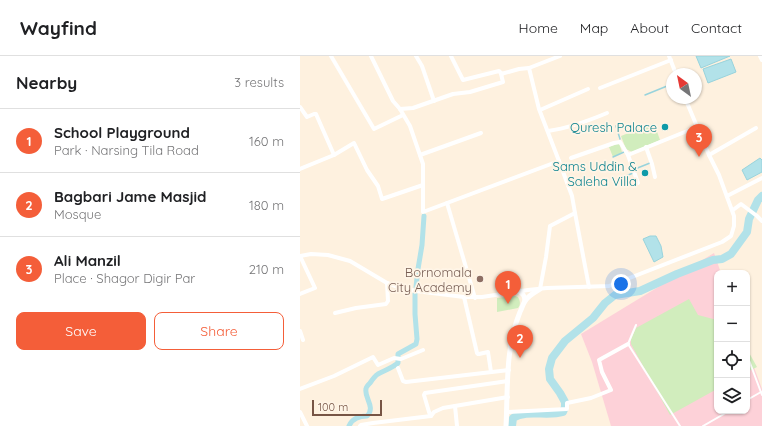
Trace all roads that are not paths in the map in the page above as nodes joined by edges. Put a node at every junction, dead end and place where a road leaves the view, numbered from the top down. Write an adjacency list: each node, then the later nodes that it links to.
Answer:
1 (332, 56): 20 (street)
2 (371, 56): 16 (street)
3 (416, 56): 14 (street)
4 (451, 56): 11 (street)
5 (560, 56): 9 (street)
6 (760, 56): 8 (street)
7 (670, 58): 10 (street); 13 (street)
8 (762, 60)
9 (529, 68): 11 (street); 18 (street)
10 (674, 68)
11 (502, 74): 14 (street)
12 (588, 88): 18 (street)
13 (600, 88)
14 (434, 101): 16 (street)
15 (688, 104): 21 (street)
16 (400, 109): 20 (street)
17 (301, 110): 28 (street)
18 (540, 110): 23 (street)
19 (607, 113): 23 (street)
20 (404, 115): 29 (street)
21 (697, 127): 25 (street); 27 (street)
22 (756, 128): 27 (street)
23 (548, 131): 31 (street)
24 (481, 133): 29 (street)
25 (646, 147): 26 (street); 33 (street)
26 (628, 154): 30 (street); 35 (street)
27 (709, 154): 37 (street)
28 (334, 155): 32 (street); 36 (street)
29 (420, 155): 36 (street)
30 (571, 158)
31 (559, 161): 38 (street); 40 (street)
32 (300, 169)
33 (655, 177)
34 (762, 178): 37 (street)
35 (638, 183)
36 (423, 185): 38 (street)
37 (727, 196): 39 (street)
38 (447, 202): 49 (street)
39 (733, 210): 41 (street); 44 (street)
40 (575, 213): 44 (street); 45 (street)
41 (762, 221)
42 (300, 256): 43 (street); 47 (street)
43 (387, 284): 48 (street); 51 (street)
44 (589, 287): 45 (street)
45 (540, 289): 46 (street); 50 (street)
46 (518, 292): 49 (street); 50 (street)
47 (300, 294)
48 (464, 297): 49 (street); 60 (street)
49 (475, 298)
50 (525, 301): 59 (street)
51 (335, 313)
52 (636, 325): 55 (lane)
53 (300, 331): 54 (street)
54 (303, 340)
55 (628, 344): 68 (street); 75 (lane)
56 (423, 350): 62 (street)
57 (750, 363): 63 (lane)
58 (398, 368): 60 (street)
59 (509, 370): 60 (street); 61 (street)
60 (491, 372)
61 (508, 380): 64 (street); 70 (street)
62 (300, 389)
63 (761, 394): 65 (lane)
64 (508, 397): 66 (street); 68 (street)
65 (750, 399)
66 (455, 406): 70 (street); 73 (street)
67 (300, 412): 71 (street)
68 (507, 412): 74 (street)
69 (724, 414): 76 (lane)
70 (431, 416): 72 (street)
71 (307, 426)
72 (360, 426)
73 (457, 426)
74 (506, 426)
75 (680, 426)
76 (703, 426)

